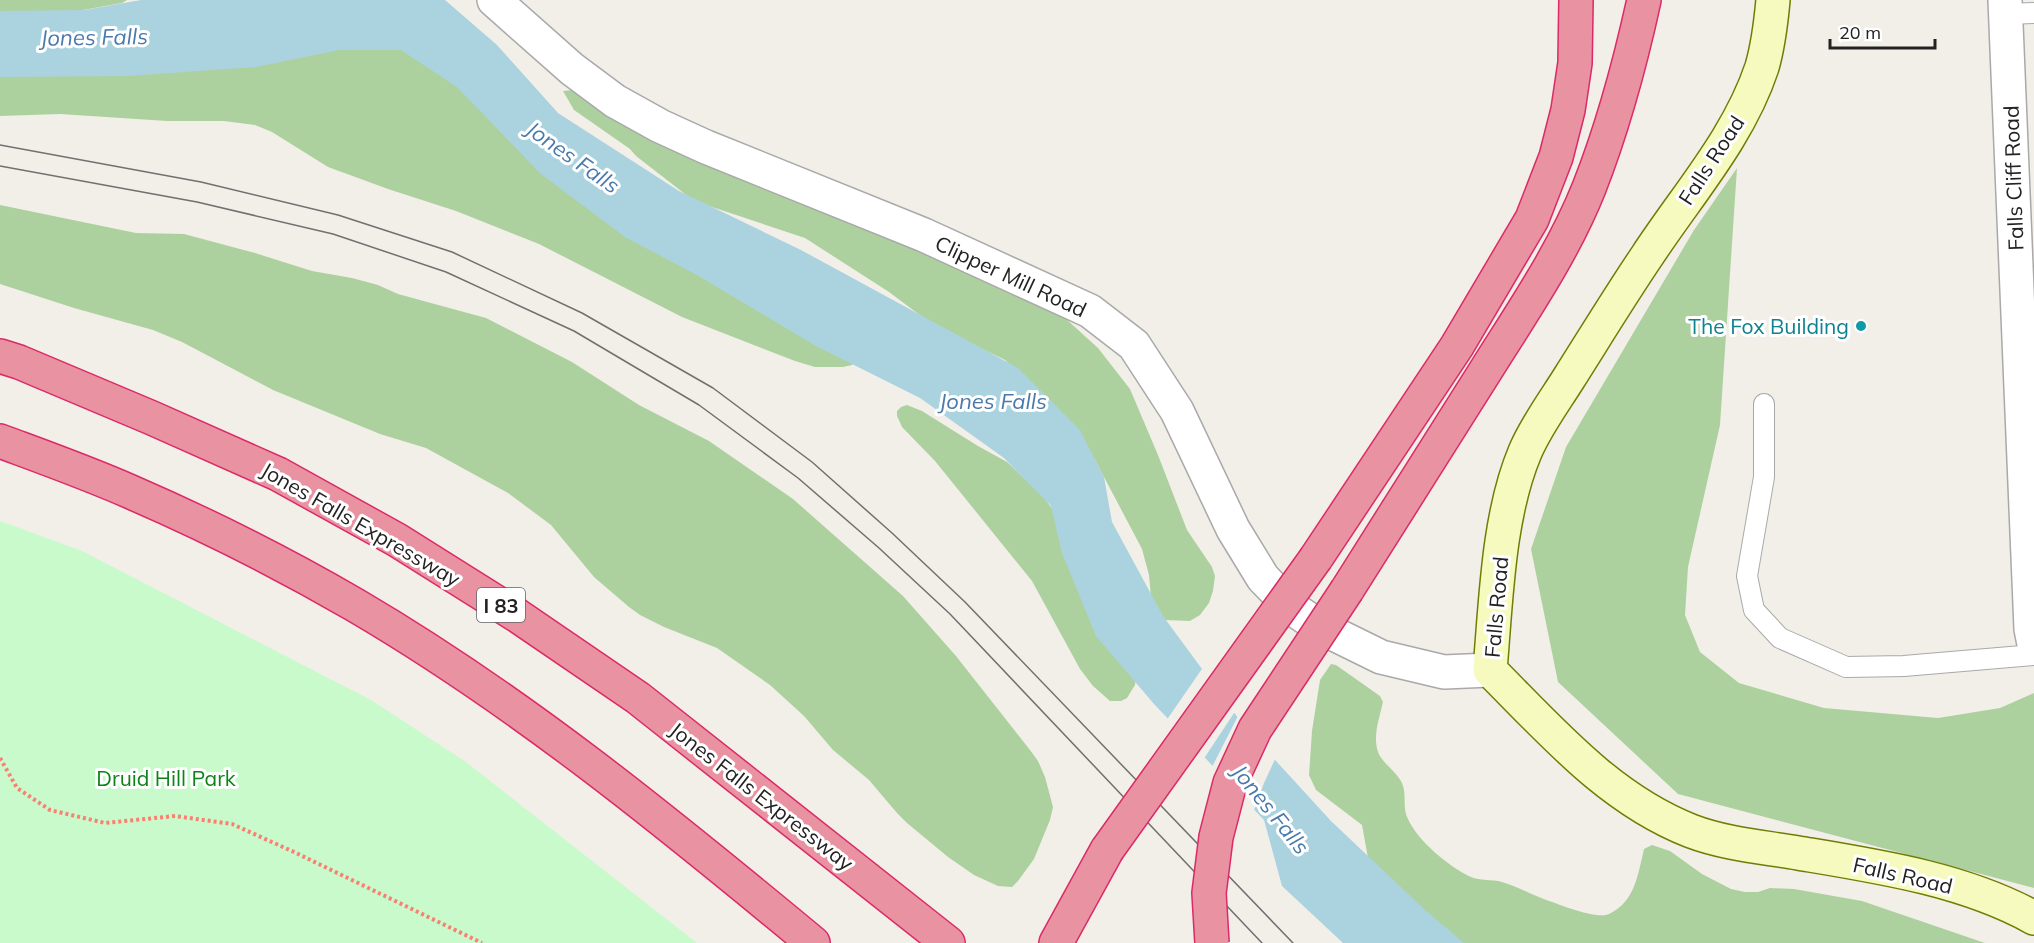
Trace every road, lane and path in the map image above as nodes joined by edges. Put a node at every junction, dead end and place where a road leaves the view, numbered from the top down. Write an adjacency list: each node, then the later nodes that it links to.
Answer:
1 (494, 0): 12 (street, Clipper Mill Road)
2 (1576, 0): 18 (highway, bridge)
3 (1644, 0): 19 (highway, bridge)
4 (1773, 0): 12 (main road, Falls Road)
5 (2015, 9): 6 (street, Falls Cliff Road)
6 (2024, 224): 10 (street, Falls Cliff Road)
7 (0, 356): 17 (highway, Jones Falls Expressway / I 83)
8 (1764, 404): 11 (lane)
9 (0, 441): 16 (highway)
10 (2034, 644)
11 (2034, 655)
12 (1490, 670): 14 (main road, Falls Road)
13 (0, 758): 15 (path)
14 (2034, 918)
15 (482, 943)
16 (813, 943)
17 (948, 943)
18 (1056, 943)
19 (1212, 943)

